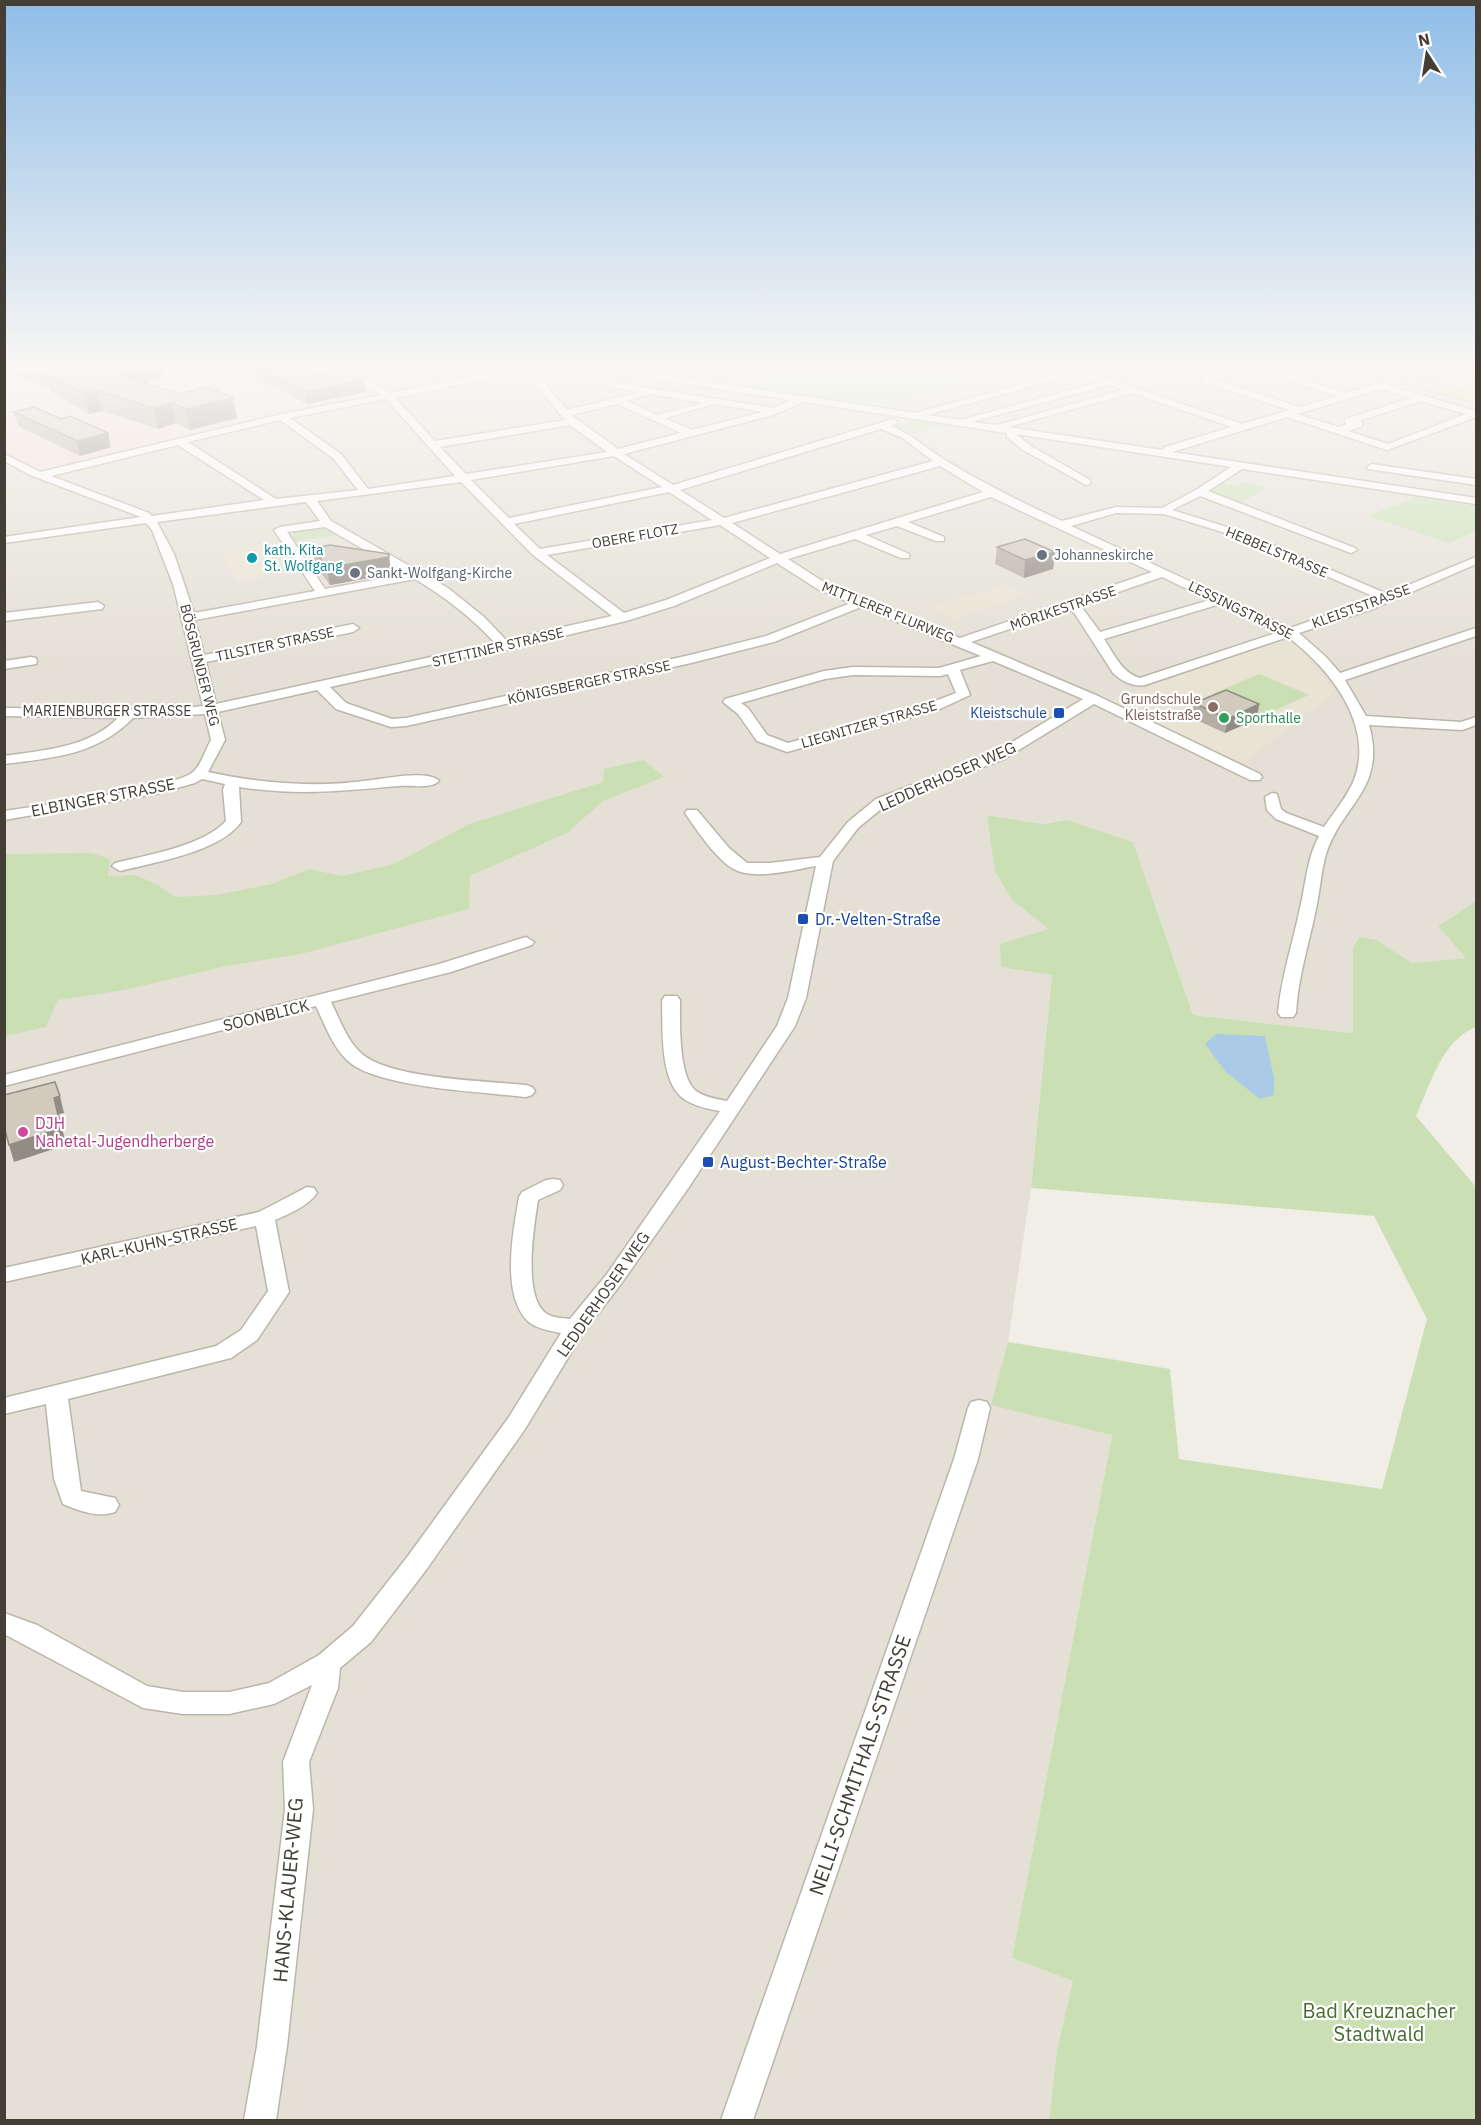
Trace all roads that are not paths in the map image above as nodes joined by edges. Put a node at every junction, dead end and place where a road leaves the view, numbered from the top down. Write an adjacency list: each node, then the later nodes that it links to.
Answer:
1 (28, 469): 15 (street)
2 (64, 469): 15 (street)
3 (223, 469): 25 (street)
4 (348, 469): 21 (street)
5 (455, 469): 16 (street)
6 (521, 469): 16 (street)
7 (643, 469): 19 (street, MITTLERER FLURWEG)
8 (736, 469): 19 (street)
9 (915, 469): 28 (street, OBERE FLOTZ)
10 (953, 469): 22 (street, LESSINGSTRASSE)
11 (1064, 469): 17 (street)
12 (1235, 469): 20 (street)
13 (1268, 469): 24 (street)
14 (1415, 469): 18 (street)
15 (40, 475): 27 (street)
16 (464, 479): 21 (street); 29 (street)
17 (1086, 482)
18 (1476, 484): 24 (street)
19 (674, 488): 28 (street, MITTLERER FLURWEG); 29 (street)
20 (1200, 492): 26 (street); 36 (street)
21 (365, 493): 23 (street)
22 (992, 493): 30 (street, STETTINER STRASSE); 32 (street, LESSINGSTRASSE)
23 (309, 498): 25 (street); 31 (street)
24 (1473, 501)
25 (274, 502): 27 (street)
26 (1165, 511): 32 (street); 44 (street, HEBBELSTRASSE)
27 (153, 521): 35 (street); 50 (street, BÖSGRUNDER WEG)
28 (724, 521): 37 (street, OBERE FLOTZ); 39 (street, MITTLERER FLURWEG)
29 (506, 522): 37 (street)
30 (898, 522): 33 (street, STETTINER STRASSE); 34 (street)
31 (327, 523): 42 (street); 43 (street)
32 (1061, 525): 41 (street, LESSINGSTRASSE)
33 (856, 535): 38 (street); 39 (street, STETTINER STRASSE)
34 (940, 539)
35 (4, 540)
36 (1351, 550)
37 (537, 553): 51 (street)
38 (905, 556)
39 (779, 558): 46 (street, MITTLERER FLURWEG); 51 (street, STETTINER STRASSE)
40 (1476, 560): 44 (street, KLEISTSTRASSE)
41 (1165, 573): 45 (street, LESSINGSTRASSE); 47 (street, MÖRIKESTRASSE)
42 (418, 575): 43 (street); 57 (street)
43 (322, 593): 50 (street)
44 (1387, 598): 53 (street, KLEISTSTRASSE)
45 (1222, 600): 53 (street, LESSINGSTRASSE); 55 (street)
46 (860, 603): 56 (street, MITTLERER FLURWEG); 64 (street, KÖNIGSBERGER STRASSE)
47 (1071, 605): 55 (street); 56 (street, MÖRIKESTRASSE)
48 (98, 606): 49 (street)
49 (4, 617)
50 (189, 618): 59 (street, BÖSGRUNDER WEG)
51 (622, 618): 57 (street, STETTINER STRASSE)
52 (352, 628): 59 (street, TILSITER STRASSE)
53 (1289, 632): 55 (street, KLEISTSTRASSE); 63 (street, LESSINGSTRASSE)
54 (1476, 632): 63 (street)
55 (1097, 638)
56 (960, 642): 58 (street, MITTLERER FLURWEG)
57 (505, 646): 64 (street, STETTINER STRASSE)
58 (994, 656): 62 (street); 65 (street, MITTLERER FLURWEG)
59 (197, 660): 66 (street, BÖSGRUNDER WEG)
60 (31, 661): 61 (street)
61 (4, 665)
62 (952, 670): 62 (street, LIEGNITZER STRASSE)
63 (1338, 678): 69 (street, LESSINGSTRASSE)
64 (321, 686): 66 (street, STETTINER STRASSE)
65 (1093, 699): 73 (street, MITTLERER FLURWEG); 80 (street, LEDDERHOSER WEG)
66 (209, 710): 68 (street, MARIENBURGER STRASSE); 72 (street, BÖSGRUNDER WEG)
67 (4, 712): 68 (street, MARIENBURGER STRASSE)
68 (129, 713): 71 (street)
69 (1359, 720): 70 (street); 79 (street, LESSINGSTRASSE)
70 (1476, 721)
71 (4, 760)
72 (200, 774): 74 (street); 78 (street, ELBINGER STRASSE)
73 (1255, 777)
74 (233, 782): 75 (street); 81 (street)
75 (432, 782)
76 (1272, 797): 79 (street)
77 (692, 813): 80 (street)
78 (4, 816)
79 (1329, 834): 85 (street, LESSINGSTRASSE)
80 (825, 861): 88 (street, LEDDERHOSER WEG)
81 (120, 866)
82 (526, 942): 84 (street, SOONBLICK)
83 (672, 1000): 88 (street)
84 (322, 1001): 86 (street, SOONBLICK); 87 (street)
85 (1287, 1013)
86 (4, 1081)
87 (526, 1091)
88 (733, 1108): 93 (street, LEDDERHOSER WEG)
89 (553, 1185): 93 (street)
90 (307, 1193): 91 (street, KARL-KUHN-STRASSE)
91 (264, 1217): 92 (street, KARL-KUHN-STRASSE); 94 (street)
92 (4, 1275)
93 (575, 1328): 99 (street, LEDDERHOSER WEG)
94 (56, 1394): 95 (street); 97 (street)
95 (4, 1406)
96 (979, 1408): 101 (street, NELLI-SCHMITHALS-STRASSE)
97 (107, 1505)
98 (4, 1623): 99 (street, LEDDERHOSER WEG)
99 (328, 1663): 100 (street, HANS-KLAUER-WEG)
100 (260, 2121)
101 (737, 2121)

